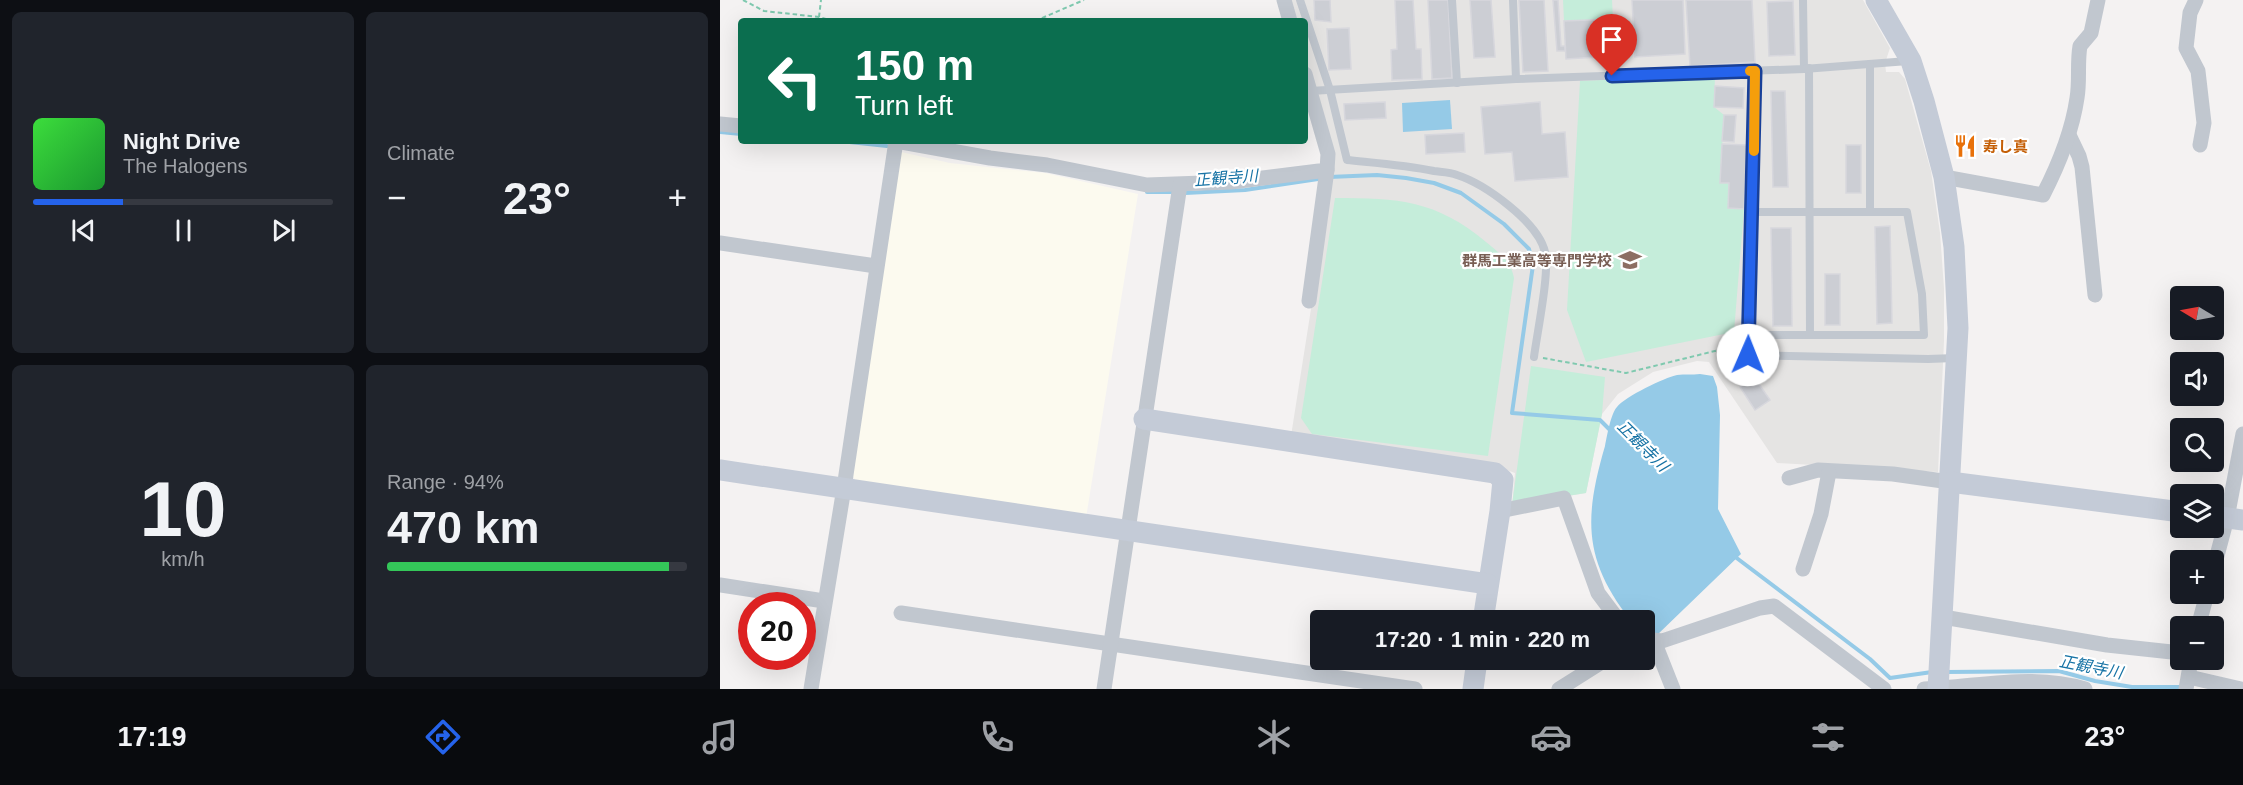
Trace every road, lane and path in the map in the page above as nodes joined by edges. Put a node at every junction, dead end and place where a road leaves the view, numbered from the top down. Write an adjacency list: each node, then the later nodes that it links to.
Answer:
1 (743, 0): 12 (path)
2 (821, 0): 12 (path)
3 (1084, 0): 14 (path)
4 (1284, 0): 15 (street)
5 (1300, 0): 16 (lane)
6 (1452, 0): 23 (lane)
7 (1513, 0): 22 (lane)
8 (1803, 0): 20 (lane)
9 (1876, 0): 18 (street)
10 (2098, 0): 29 (street)
11 (2196, 0): 32 (street)
12 (819, 17): 13 (path)
13 (822, 18)
14 (1042, 18)
15 (1289, 18)
16 (1306, 18)
17 (1308, 24): 25 (lane)
18 (1911, 61): 19 (lane); 34 (street)
19 (1870, 64): 20 (lane); 37 (lane)
20 (1806, 69): 21 (lane); 36 (lane)
21 (1755, 71): 22 (lane); 38 (lane)
22 (1516, 79): 23 (lane)
23 (1457, 83): 25 (lane)
24 (1308, 84): 26 (street)
25 (1330, 90): 26 (lane); 45 (lane)
26 (1310, 91): 33 (street)
27 (720, 124): 28 (street)
28 (738, 126)
29 (2069, 135): 34 (street); 41 (street)
30 (896, 144): 40 (street)
31 (913, 144): 35 (street)
32 (2200, 145)
33 (1327, 170): 35 (street); 42 (street)
34 (1944, 177): 46 (street)
35 (1180, 185): 47 (street)
36 (1810, 211): 37 (lane); 38 (lane); 43 (lane)
37 (1870, 211): 43 (lane)
38 (1753, 212): 44 (lane)
39 (720, 243): 40 (street)
40 (876, 266): 53 (street)
41 (2095, 295)
42 (1309, 301)
43 (1810, 335): 44 (lane)
44 (1748, 339): 45 (path); 46 (lane)
45 (1534, 357)
46 (1956, 358): 52 (street)
47 (1144, 419): 54 (street); 57 (street)
48 (2243, 434): 56 (street)
49 (720, 470): 53 (street)
50 (1829, 472): 51 (street); 52 (street); 59 (street)
51 (1789, 478)
52 (1950, 482): 55 (street); 66 (street)
53 (844, 488): 57 (street); 62 (street)
54 (1500, 511): 60 (street); 64 (street)
55 (2170, 511)
56 (2228, 518): 58 (street)
57 (1128, 531): 60 (street); 68 (street)
58 (2219, 550)
59 (1803, 569)
60 (1488, 584): 63 (street)
61 (720, 585): 62 (street)
62 (824, 601): 74 (street)
63 (1484, 610)
64 (1611, 610)
65 (901, 613): 68 (street)
66 (1943, 616): 69 (street); 82 (street)
67 (1655, 640): 80 (street)
68 (1112, 643): 75 (street); 76 (street)
69 (2170, 651)
70 (1655, 652): 79 (street)
71 (1476, 670): 77 (street)
72 (1589, 670): 78 (street)
73 (2188, 683): 84 (street)
74 (811, 689)
75 (1104, 689)
76 (1415, 689)
77 (1473, 689)
78 (1559, 689)
79 (1673, 689)
80 (1884, 689)
81 (1924, 689): 82 (street)
82 (1938, 689): 83 (street)
83 (2085, 689)
84 (2241, 689)

